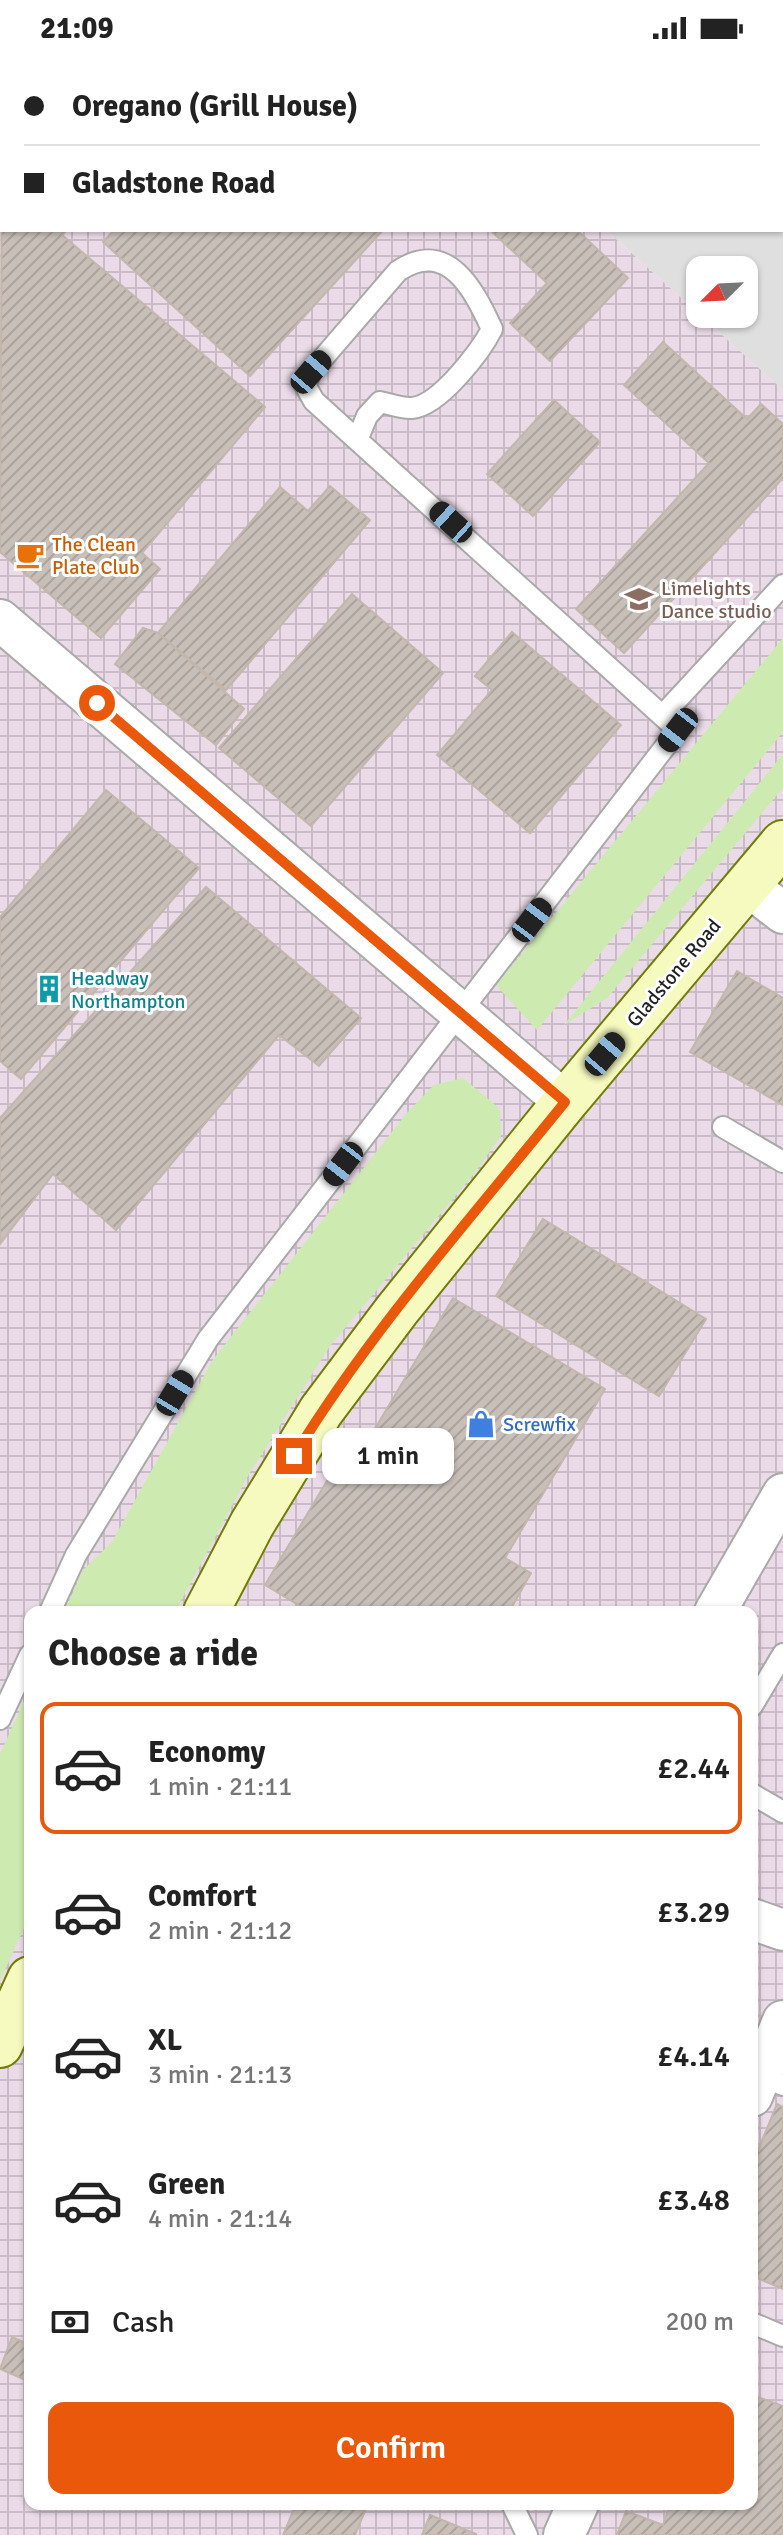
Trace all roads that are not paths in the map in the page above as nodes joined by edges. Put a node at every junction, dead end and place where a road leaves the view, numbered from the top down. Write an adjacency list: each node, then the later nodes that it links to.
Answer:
1 (358, 438): 1 (lane); 4 (lane)
2 (783, 585): 4 (lane)
3 (0, 620): 8 (street)
4 (663, 715): 8 (lane)
5 (783, 843): 6 (street, Gladstone Road)
6 (748, 886): 7 (street); 9 (street, Gladstone Road)
7 (783, 913)
8 (459, 1014): 9 (street); 13 (lane)
9 (565, 1102): 14 (street, Gladstone Road)
10 (723, 1127): 11 (lane)
11 (783, 1162)
12 (783, 1494): 15 (street)
13 (53, 1606)
14 (209, 1606)
15 (718, 1606)
16 (783, 1654): 18 (lane)
17 (24, 1668): 19 (lane)
18 (758, 1696)
19 (0, 1719)
20 (758, 1797): 21 (lane)
21 (783, 1812)
22 (758, 1921): 23 (street)
23 (783, 1930)
24 (24, 1992): 26 (street)
25 (783, 2021): 27 (street)
26 (0, 2045)
27 (765, 2086)
28 (758, 2326): 29 (lane)
29 (783, 2336)
30 (515, 2510): 32 (lane)
31 (575, 2510): 33 (street)
32 (527, 2535)
33 (564, 2535)

